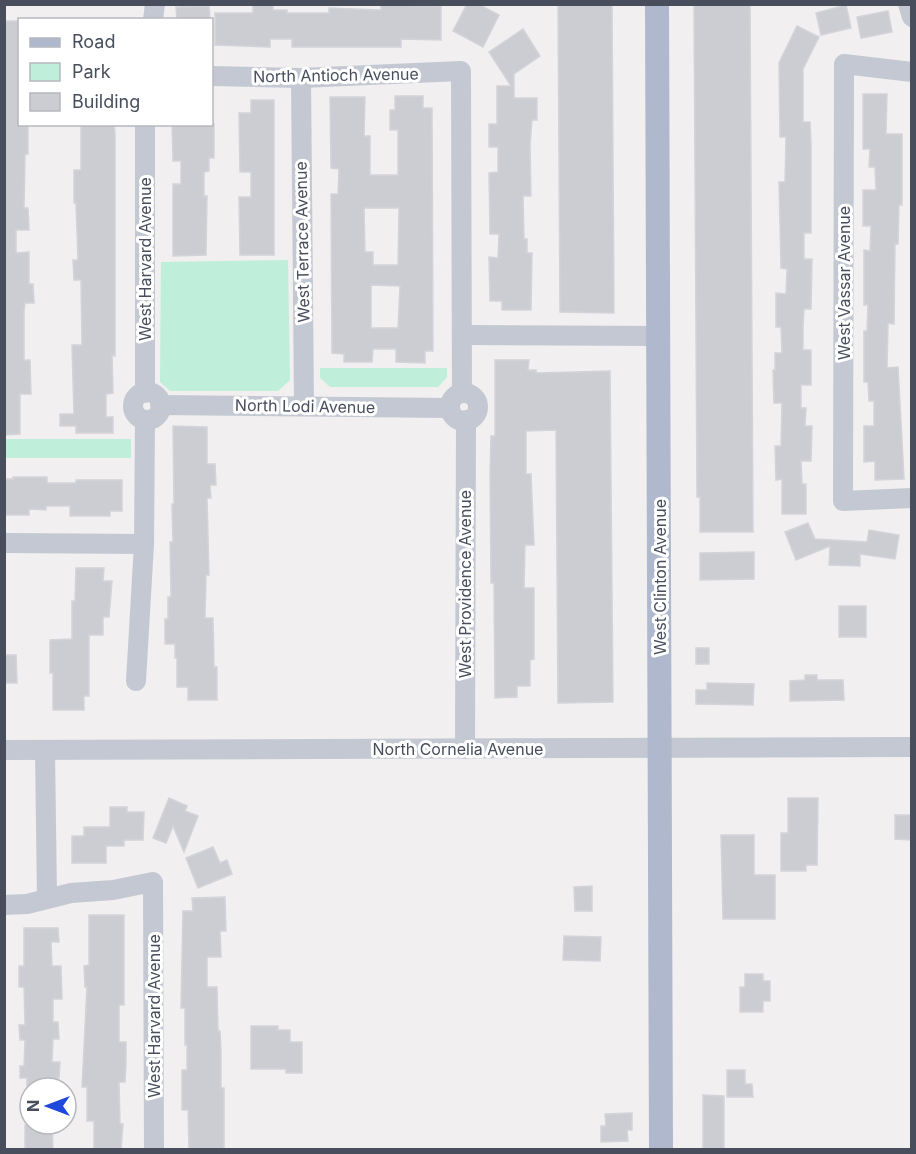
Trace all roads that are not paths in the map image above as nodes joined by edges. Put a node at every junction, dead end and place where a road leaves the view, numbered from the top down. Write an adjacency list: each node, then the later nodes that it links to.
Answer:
1 (657, 4): 9 (main road, West Clinton Avenue)
2 (908, 4): 3 (street)
3 (912, 16)
4 (912, 72): 13 (street, West Vassar Avenue)
5 (213, 76): 6 (street, North Antioch Avenue)
6 (301, 78): 8 (street, North Antioch Avenue); 12 (street, West Terrace Avenue)
7 (145, 126): 10 (street, West Harvard Avenue)
8 (462, 335): 9 (street); 11 (street)
9 (659, 336): 18 (main road, West Clinton Avenue)
10 (153, 399): 12 (street, North Lodi Avenue); 15 (street)
11 (456, 400): 12 (street, North Lodi Avenue); 19 (street, West Providence Avenue)
12 (304, 406)
13 (912, 498)
14 (4, 543): 15 (street)
15 (144, 544): 16 (street)
16 (136, 681)
17 (912, 747): 18 (street, North Cornelia Avenue)
18 (660, 748): 19 (street, North Cornelia Avenue); 25 (main road, West Clinton Avenue)
19 (465, 749): 21 (street, North Cornelia Avenue)
20 (4, 750): 21 (street, North Cornelia Avenue)
21 (45, 750): 22 (street)
22 (47, 898): 23 (street); 24 (street, West Harvard Avenue)
23 (4, 905)
24 (154, 1149)
25 (661, 1149)

